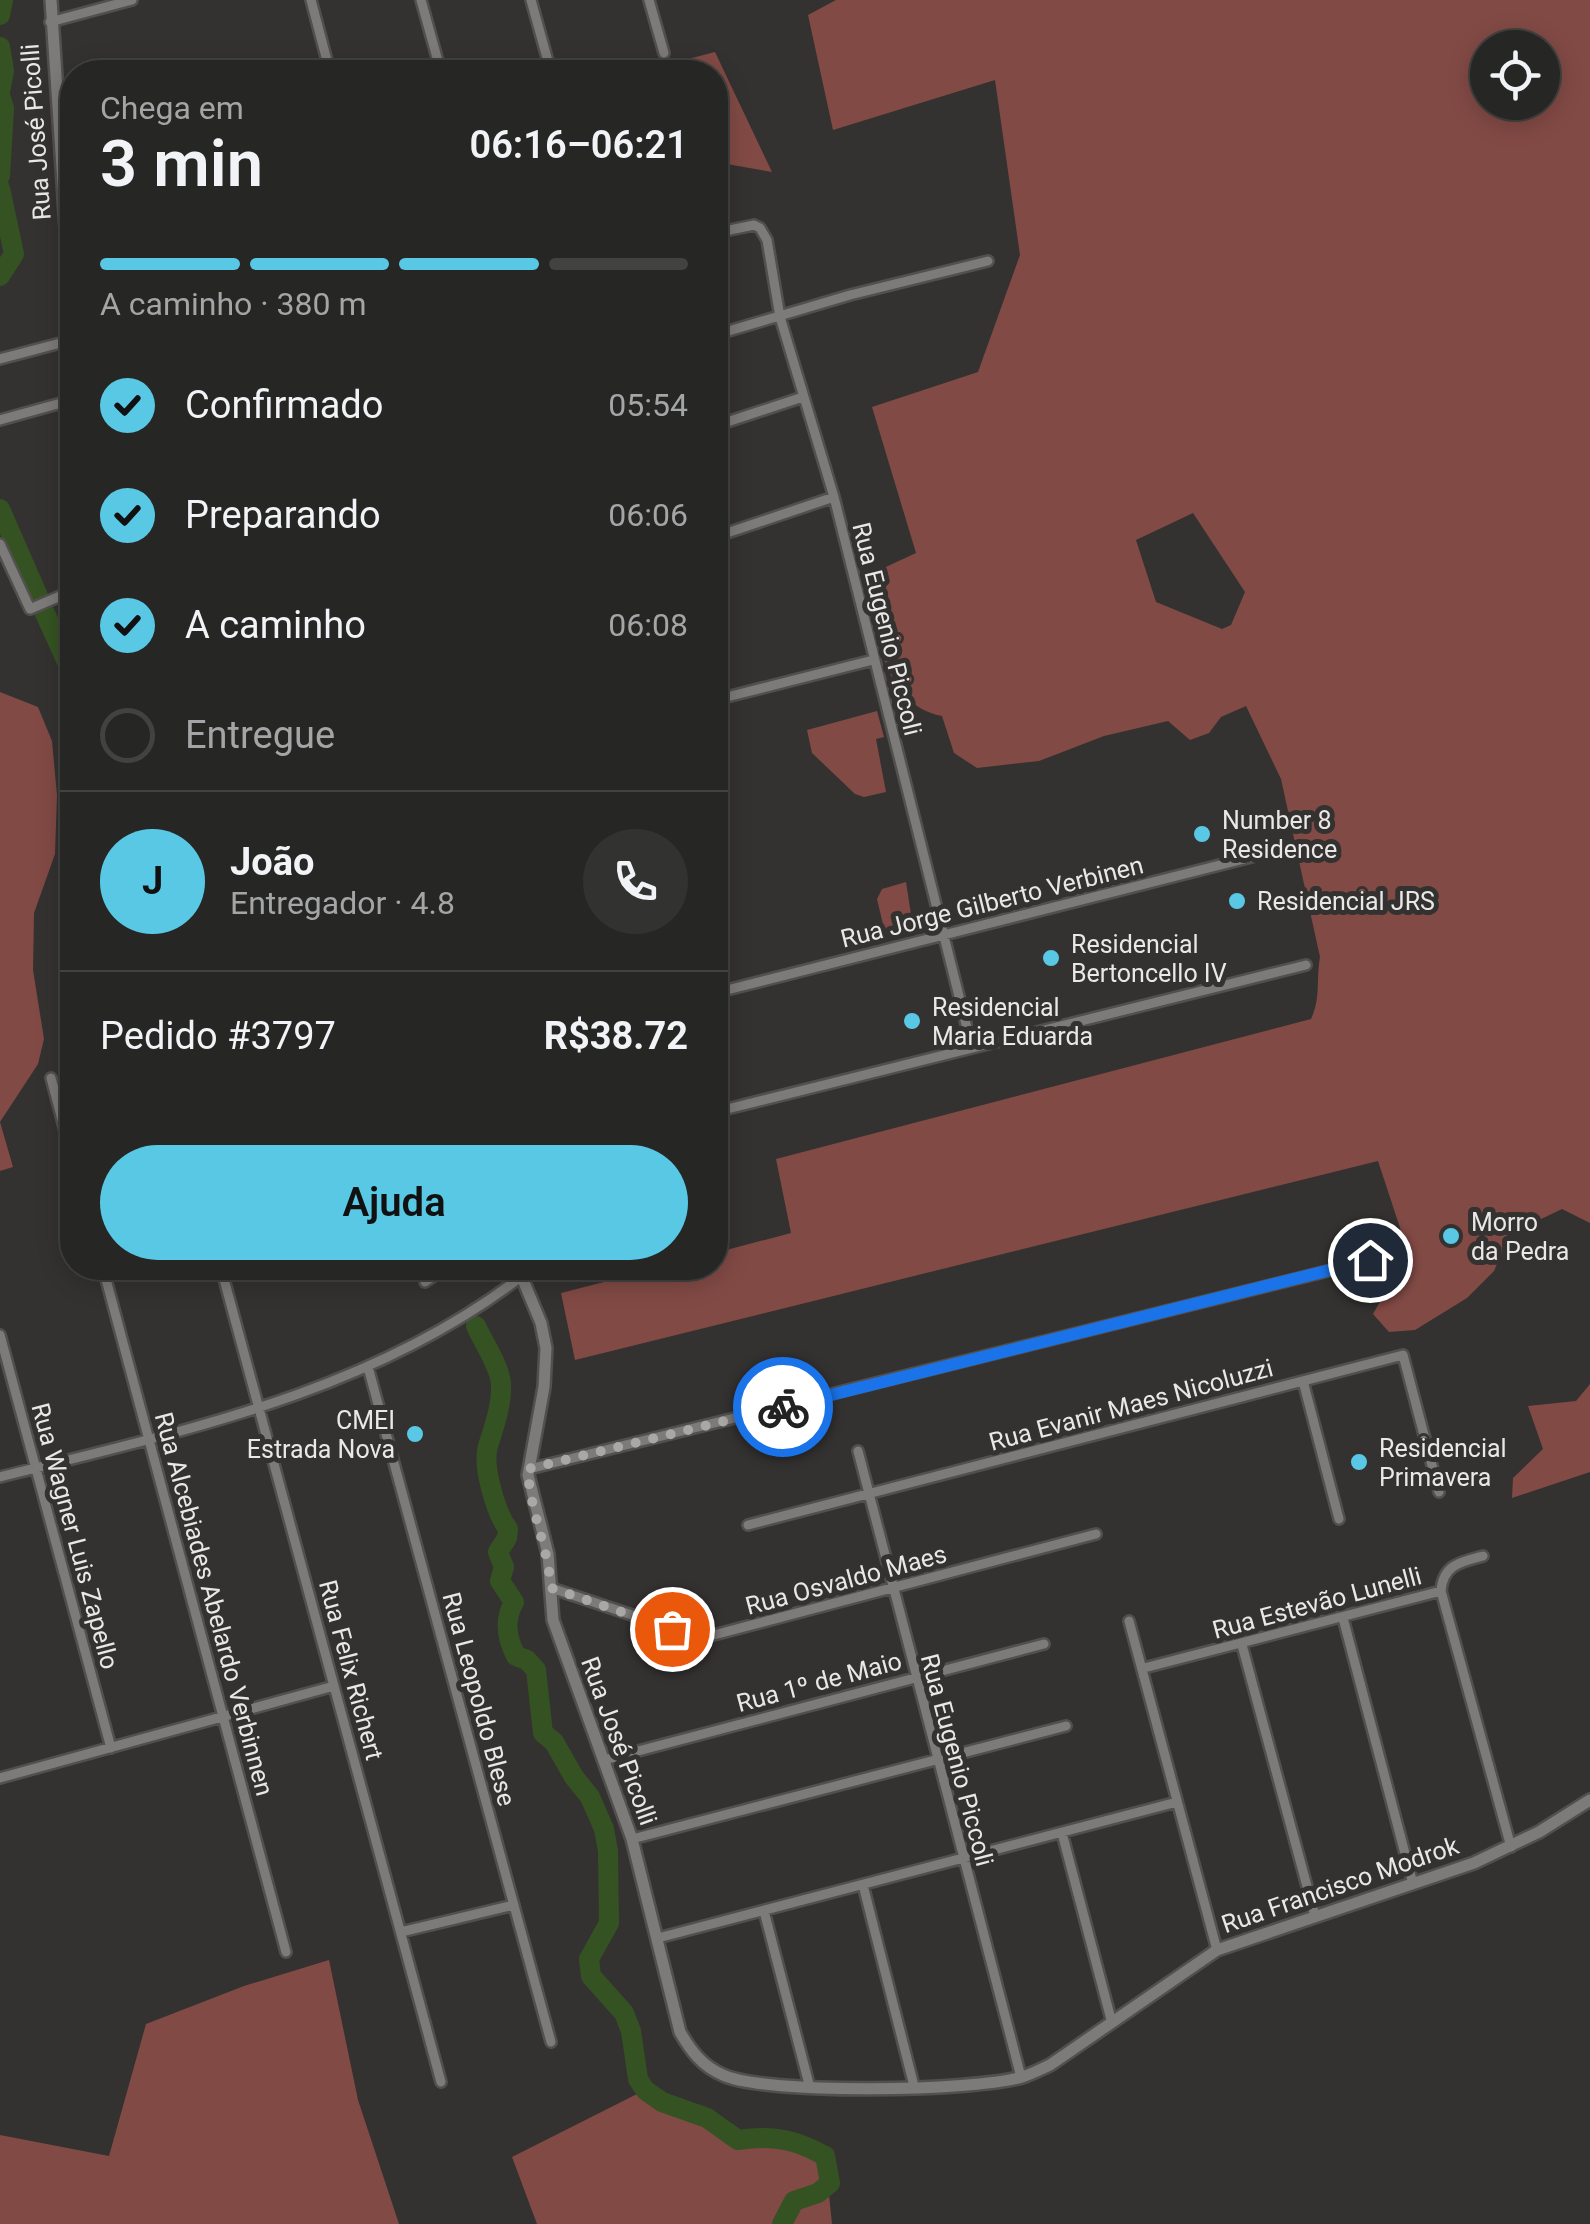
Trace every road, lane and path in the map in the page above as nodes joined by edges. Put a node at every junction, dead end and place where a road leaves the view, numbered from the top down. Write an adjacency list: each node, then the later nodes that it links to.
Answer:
1 (51, 0): 7 (street, Rua José Picolli)
2 (132, 0): 7 (street)
3 (311, 0): 9 (street)
4 (421, 0): 10 (street)
5 (531, 0): 11 (street)
6 (648, 0): 8 (street)
7 (50, 22): 12 (street, Rua José Picolli)
8 (664, 53)
9 (327, 60)
10 (438, 60)
11 (547, 60)
12 (59, 140): 13 (street, Rua José Picolli)
13 (60, 154)
14 (728, 230): 16 (street, Rua Eugenio Piccoli)
15 (988, 261): 16 (street)
16 (780, 318): 17 (street); 20 (street, Rua Eugenio Piccoli)
17 (728, 332)
18 (60, 343): 19 (street)
19 (0, 359)
20 (802, 397): 23 (street); 24 (street, Rua Eugenio Piccoli)
21 (60, 403): 22 (street)
22 (0, 420)
23 (728, 422)
24 (834, 497): 25 (street); 28 (street, Rua Eugenio Piccoli)
25 (728, 533)
26 (0, 544): 27 (street)
27 (60, 596)
28 (873, 660): 29 (street); 31 (street, Rua Eugenio Piccoli)
29 (728, 697)
30 (1279, 850): 31 (street, Rua Jorge Gilberto Verbinen)
31 (944, 936): 33 (street, Rua Jorge Gilberto Verbinen); 34 (street, Rua Eugenio Piccoli)
32 (1306, 965): 34 (street)
33 (728, 990)
34 (972, 1048): 36 (street)
35 (51, 1078): 37 (street)
36 (728, 1109)
37 (60, 1112)
38 (1396, 1254): 52 (street)
39 (105, 1280): 49 (street, Rua Alcebiades Abelardo Verbinnen)
40 (224, 1280): 48 (street, Rua Felix Richert)
41 (429, 1280): 44 (street)
42 (509, 1280): 46 (street)
43 (523, 1280): 52 (street, Rua José Picolli)
44 (426, 1282)
45 (0, 1335): 51 (street, Rua Wagner Luis Zapello)
46 (368, 1367): 48 (street); 84 (street, Rua Leopoldo Blese)
47 (1303, 1381): 54 (street, Rua Evanir Maes Nicoluzzi); 55 (street, Rua Evanir Maes Nicoluzzi); 56 (street)
48 (260, 1409): 49 (street); 69 (street, Rua Felix Richert)
49 (150, 1440): 51 (street); 70 (street, Rua Alcebiades Abelardo Verbinnen)
50 (858, 1451): 55 (street, Rua Eugenio Piccoli)
51 (36, 1468): 53 (street); 72 (street, Rua Wagner Luis Zapello)
52 (528, 1469): 60 (street, Rua José Picolli)
53 (0, 1478)
54 (1440, 1492)
55 (868, 1495): 57 (street, Rua Evanir Maes Nicoluzzi); 61 (street, Rua Eugenio Piccoli)
56 (1339, 1519)
57 (748, 1526)
58 (1096, 1534): 61 (street, Rua Osvaldo Maes)
59 (1483, 1556): 62 (street, Rua Estevão Lunelli)
60 (551, 1588): 61 (street, Rua Osvaldo Maes); 74 (street, Rua José Picolli)
61 (891, 1588): 68 (street, Rua Eugenio Piccoli)
62 (1441, 1591): 63 (street, Rua Estevão Lunelli); 80 (street)
63 (1343, 1618): 66 (street, Rua Estevão Lunelli); 82 (street)
64 (1129, 1621): 67 (street)
65 (1044, 1644): 68 (street, Rua 1º de Maio)
66 (1242, 1645): 67 (street, Rua Estevão Lunelli); 86 (street)
67 (1144, 1668): 77 (street)
68 (915, 1677): 73 (street, Rua Eugenio Piccoli); 74 (street, Rua 1º de Maio)
69 (334, 1686): 70 (street); 87 (street, Rua Felix Richert)
70 (224, 1716): 72 (street); 90 (street, Rua Alcebiades Abelardo Verbinnen)
71 (1066, 1726): 73 (street)
72 (110, 1748): 75 (street)
73 (936, 1758): 79 (street); 81 (street, Rua Eugenio Piccoli)
74 (604, 1760): 79 (street, Rua José Picolli)
75 (0, 1778)
76 (1590, 1800): 80 (street, Rua Francisco Modrok)
77 (1177, 1802): 78 (street); 89 (street)
78 (1062, 1833): 81 (street); 91 (street)
79 (632, 1839): 88 (street, Rua José Picolli)
80 (1511, 1847): 82 (street, Rua Francisco Modrok)
81 (962, 1859): 83 (street); 93 (street, Rua Eugenio Piccoli)
82 (1413, 1884): 86 (street, Rua Francisco Modrok)
83 (863, 1885): 85 (street); 95 (street)
84 (514, 1905): 87 (street); 92 (street, Rua Leopoldo Blese)
85 (764, 1911): 88 (street); 96 (street)
86 (1315, 1916): 89 (street, Rua Francisco Modrok)
87 (401, 1932): 94 (street, Rua Felix Richert)
88 (658, 1938): 96 (street, Rua Francisco Modrok)
89 (1217, 1950): 91 (street, Rua Francisco Modrok)
90 (286, 1952)
91 (1112, 2022): 93 (street, Rua Francisco Modrok)
92 (551, 2042)
93 (1021, 2077): 95 (street, Rua Francisco Modrok)
94 (441, 2082)
95 (914, 2086): 96 (street, Rua Francisco Modrok)
96 (810, 2088)

